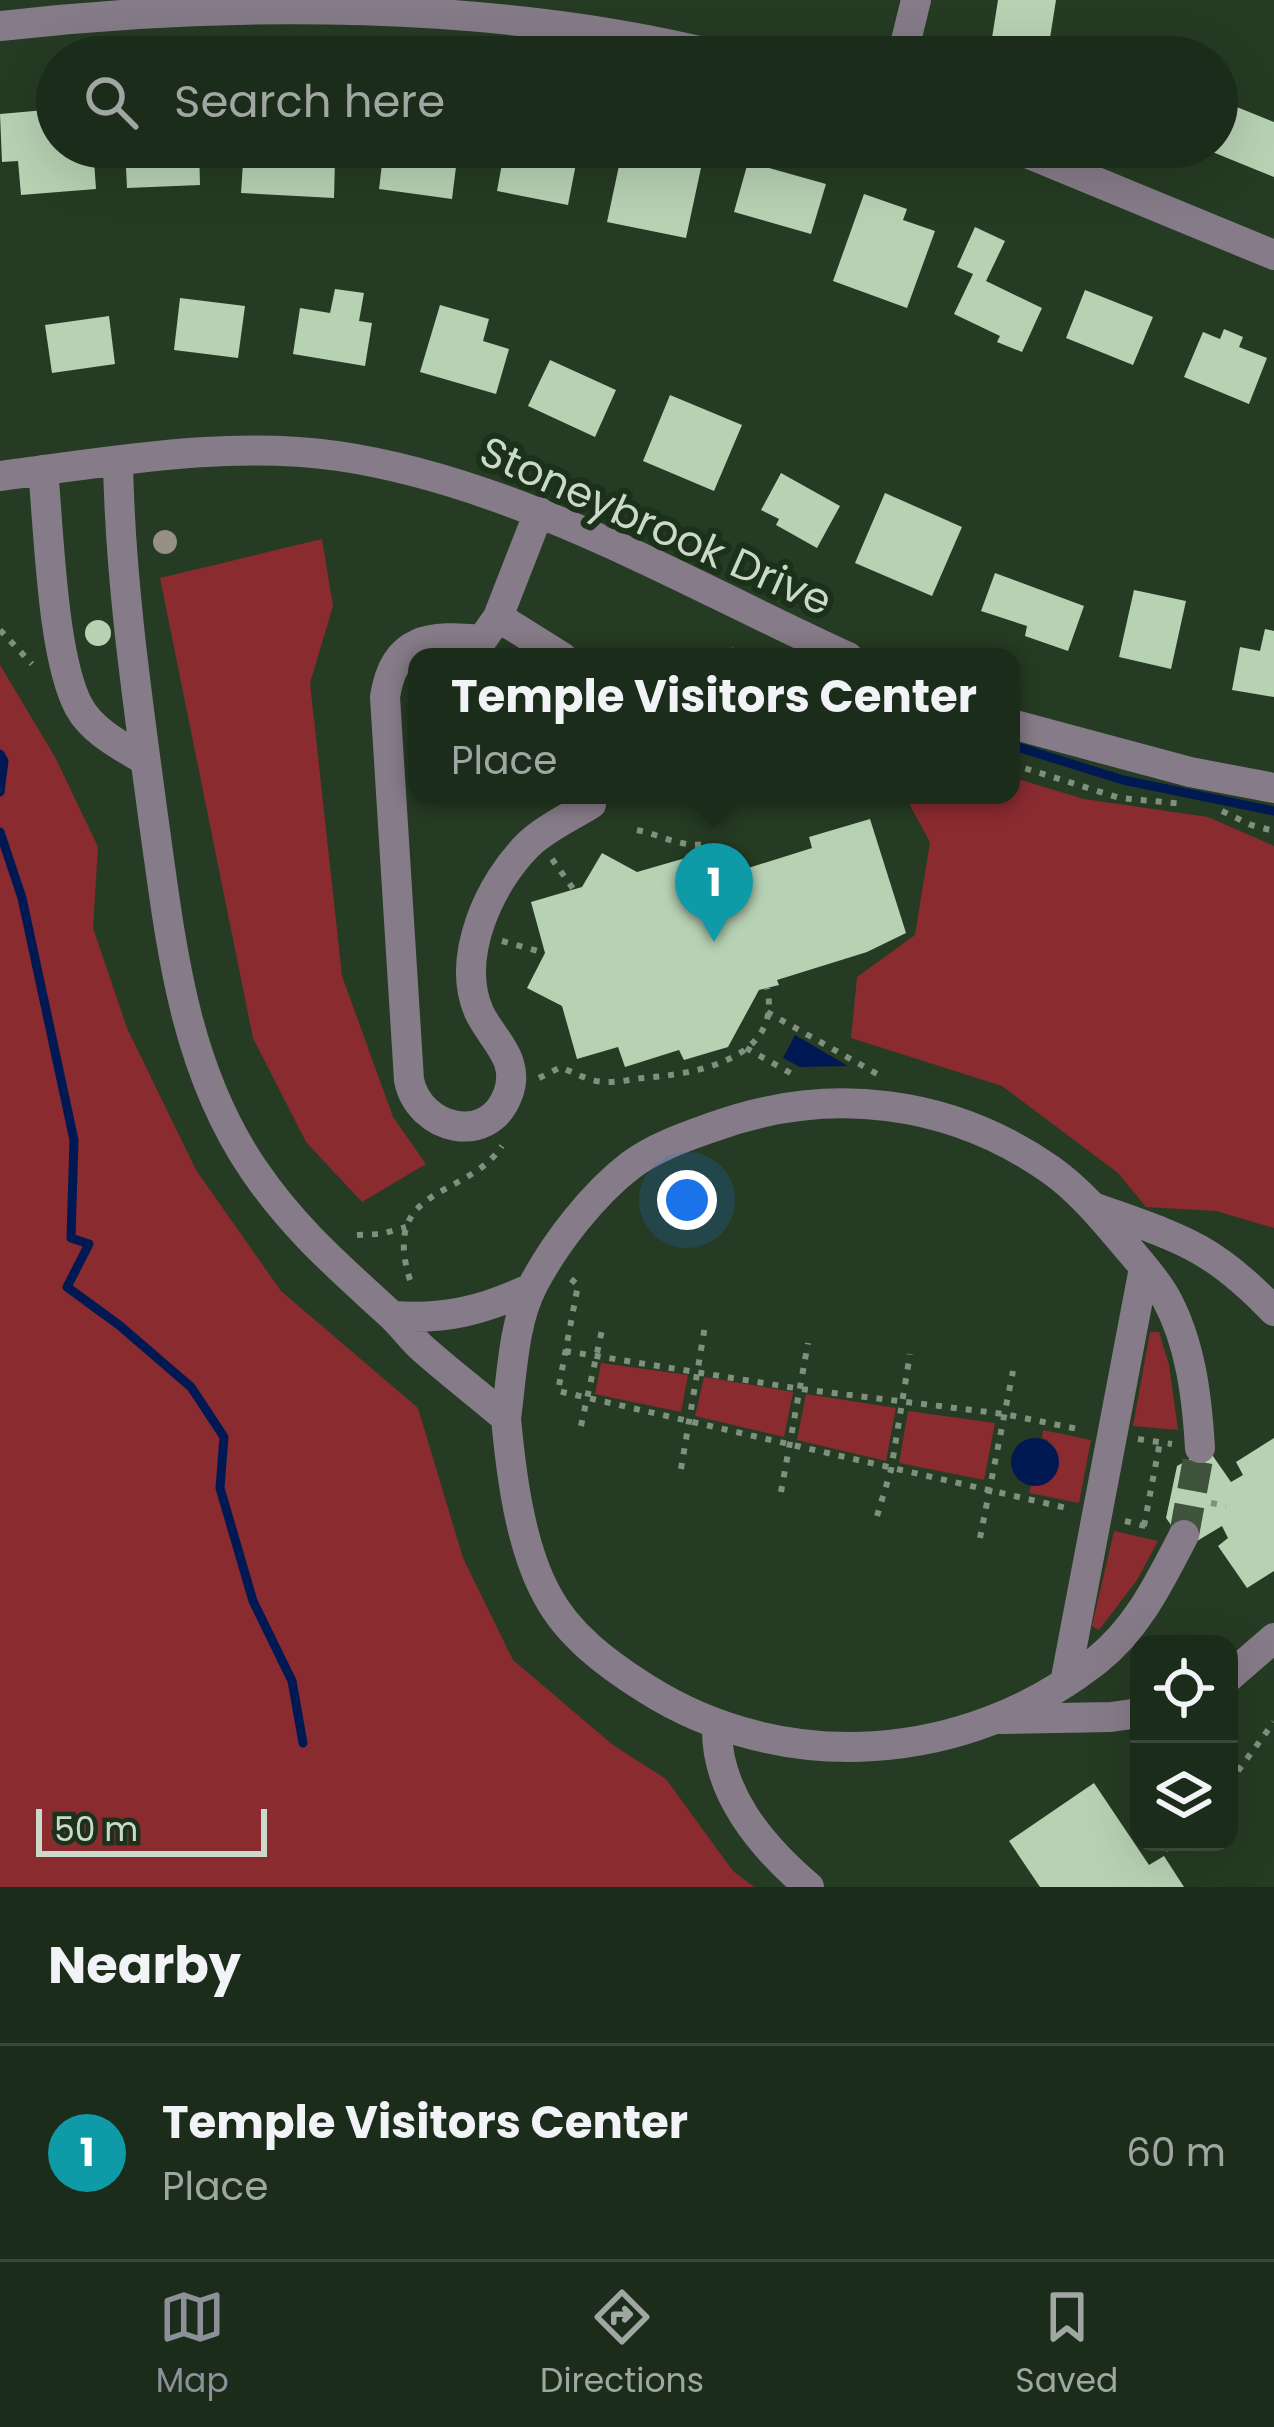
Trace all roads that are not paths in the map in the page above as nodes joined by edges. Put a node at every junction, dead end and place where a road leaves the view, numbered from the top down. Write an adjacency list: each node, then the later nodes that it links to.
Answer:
1 (916, 0): 4 (street)
2 (0, 26): 3 (street)
3 (605, 36)
4 (907, 36)
5 (1062, 168): 6 (street)
6 (1274, 256)
7 (118, 460): 8 (street, Stoneybrook Drive); 10 (street, Stoneybrook Drive); 17 (street)
8 (43, 470): 9 (street, Stoneybrook Drive); 17 (street)
9 (0, 476)
10 (538, 512): 11 (street); 14 (street, Stoneybrook Drive)
11 (498, 617): 12 (street); 13 (street)
12 (410, 648)
13 (548, 648)
14 (829, 648)
15 (408, 650): 19 (street)
16 (1020, 726): 18 (street)
17 (143, 758): 24 (street)
18 (1274, 788)
19 (590, 804)
20 (1094, 1208): 21 (street); 22 (street); 23 (street)
21 (1144, 1268): 26 (street); 30 (street)
22 (531, 1288): 24 (street); 25 (street)
23 (1274, 1311)
24 (393, 1316): 25 (street)
25 (506, 1418): 33 (street)
26 (1200, 1448)
27 (1184, 1535): 30 (street)
28 (1274, 1638): 29 (street)
29 (1238, 1669)
30 (1064, 1683): 32 (street)
31 (1130, 1714): 32 (street)
32 (994, 1719): 33 (street)
33 (717, 1725): 34 (street)
34 (809, 1887)

